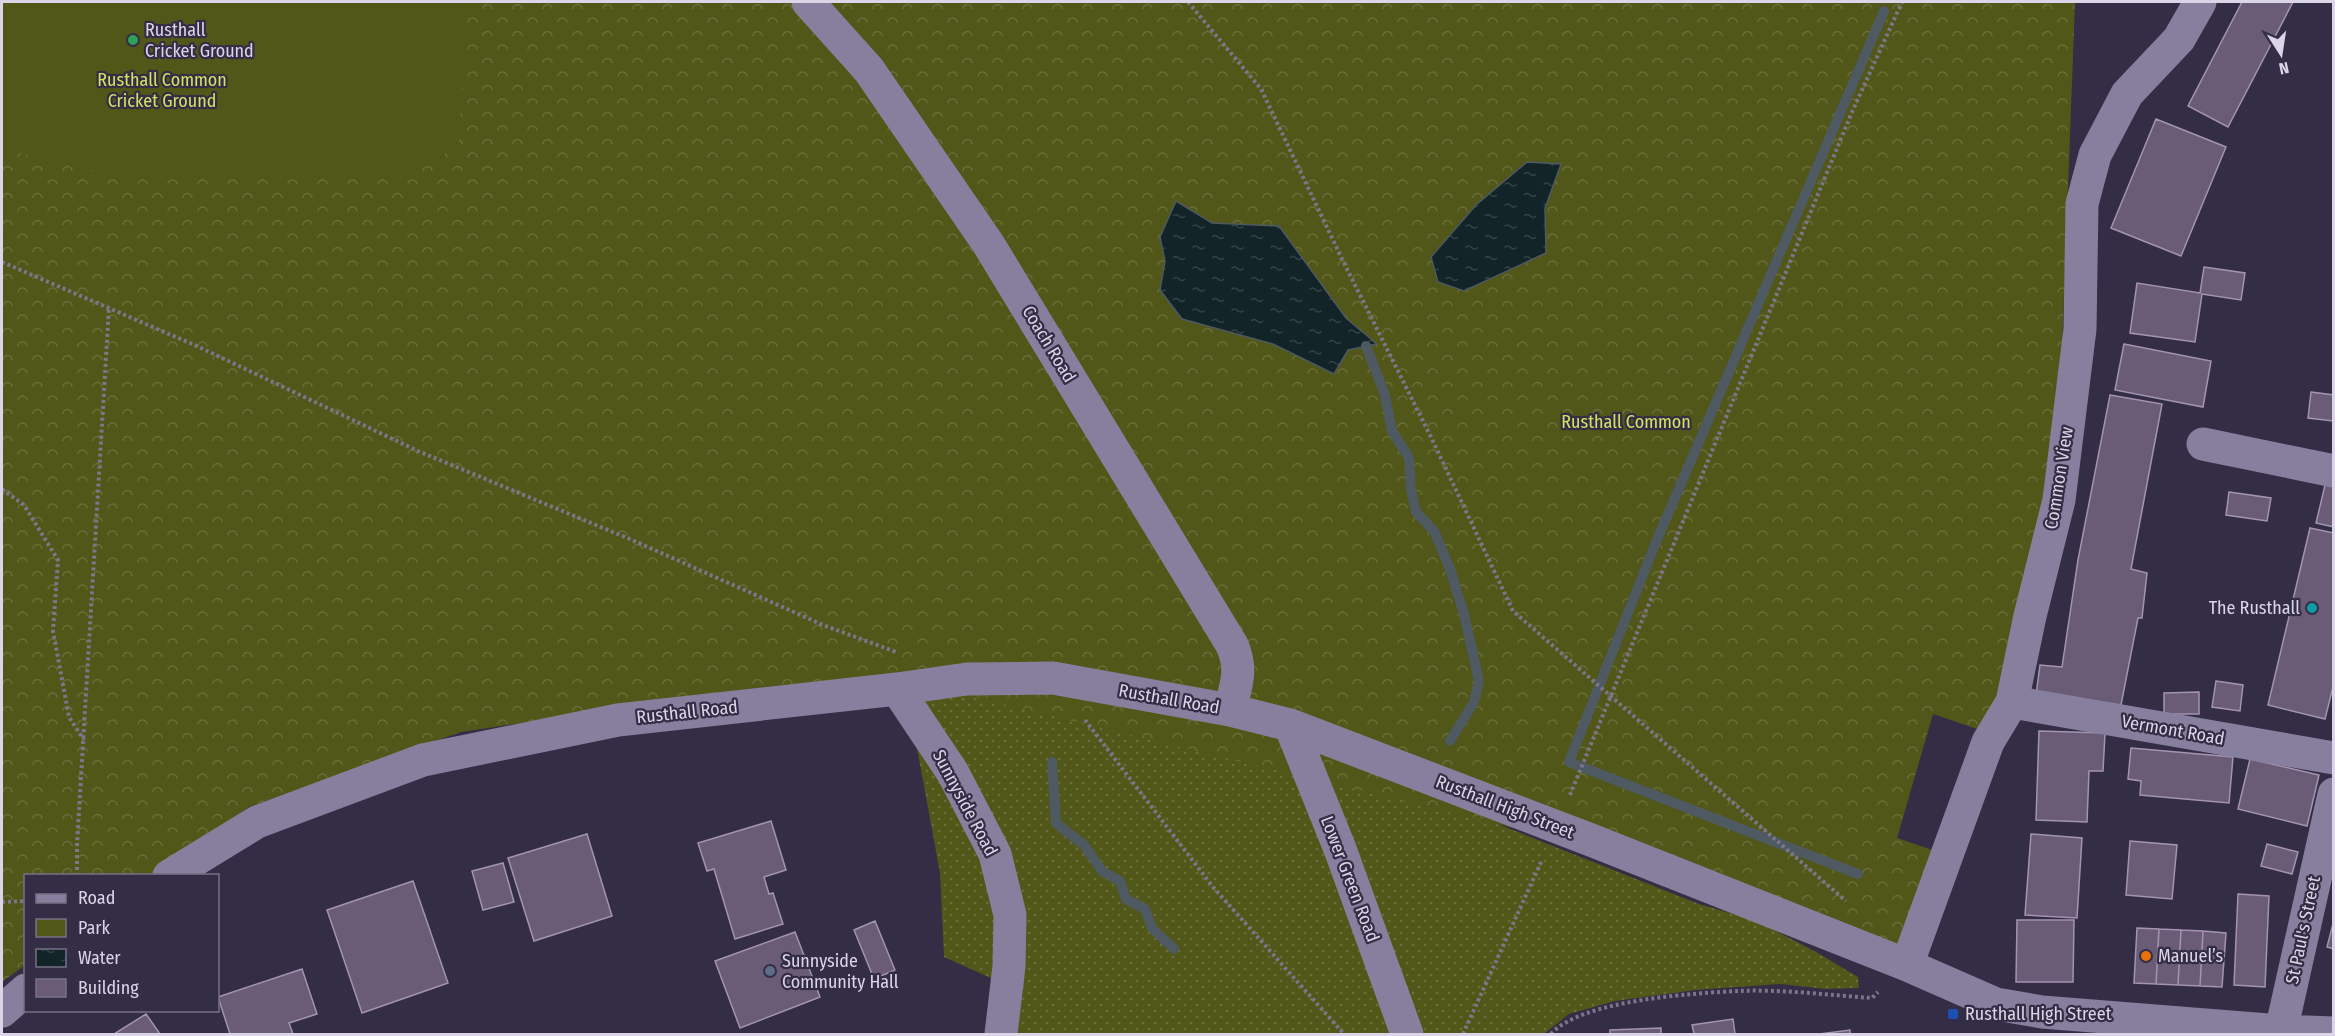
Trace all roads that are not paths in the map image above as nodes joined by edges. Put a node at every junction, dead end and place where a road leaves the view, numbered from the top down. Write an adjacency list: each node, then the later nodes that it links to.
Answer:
1 (808, 2): 7 (street, Coach Road)
2 (2200, 2): 6 (street, Common View)
3 (2203, 444): 4 (street)
4 (2334, 471)
5 (897, 689): 7 (street, Rusthall Road); 11 (street, Rusthall Road); 18 (street, Sunnyside Road)
6 (2012, 702): 9 (street, Vermont Road); 12 (street, Common View)
7 (1230, 710): 8 (street, Rusthall High Street)
8 (1290, 725): 12 (street, Rusthall High Street); 19 (street, Lower Green Road)
9 (2334, 758)
10 (2334, 794): 16 (street, St Paul's Street)
11 (172, 874)
12 (1907, 965): 15 (street, Rusthall High Street)
13 (24, 992): 14 (street)
14 (2, 1011)
15 (2041, 1023): 16 (street, Rusthall High Street)
16 (2281, 1031): 17 (street, Rusthall High Street)
17 (2334, 1033)
18 (1001, 1035)
19 (1407, 1035)

